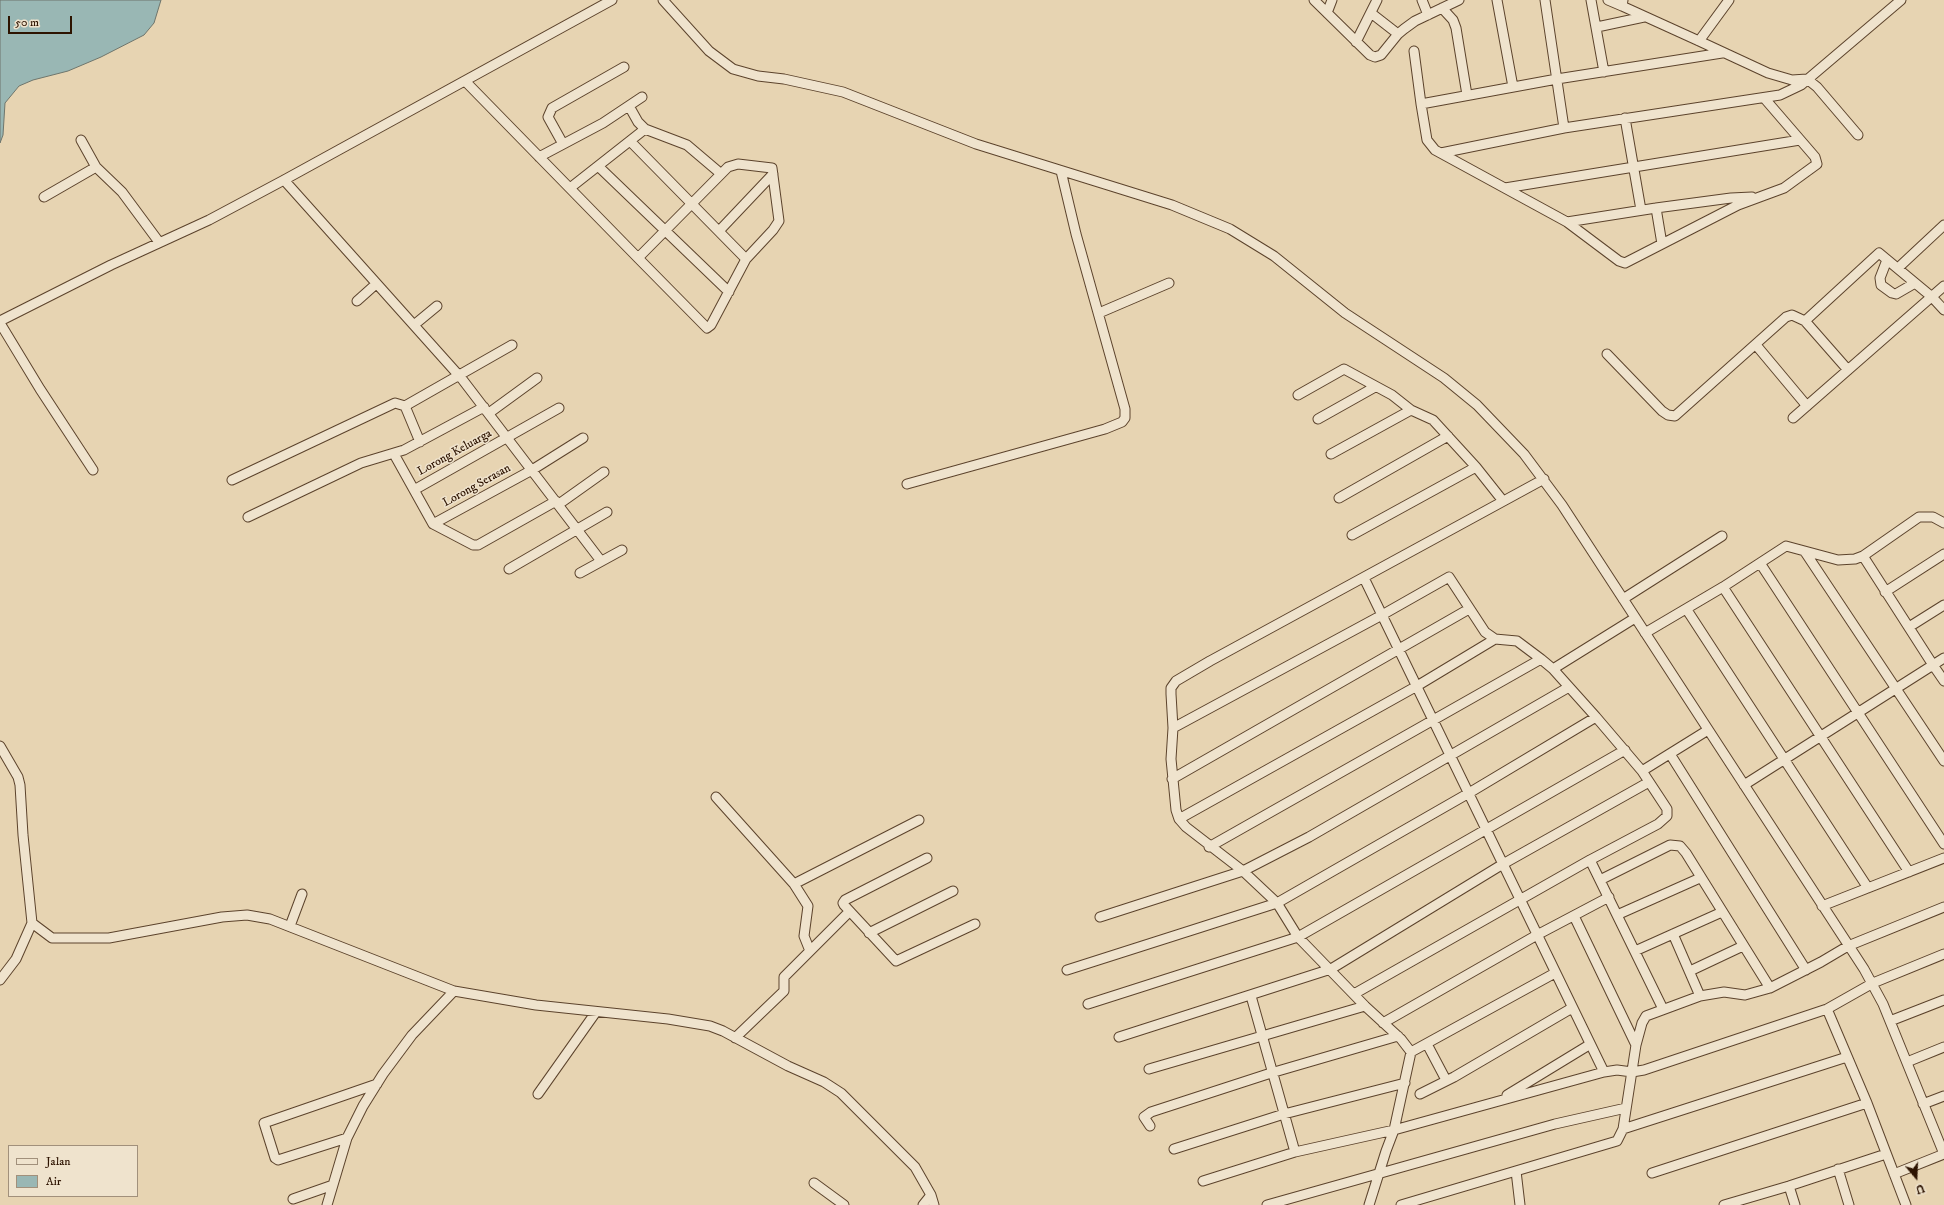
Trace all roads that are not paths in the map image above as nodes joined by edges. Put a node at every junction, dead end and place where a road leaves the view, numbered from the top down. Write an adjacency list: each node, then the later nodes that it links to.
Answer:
1 (612, 0): 30 (street)
2 (662, 0): 50 (street)
3 (1314, 0): 16 (street)
4 (1332, 0): 16 (street)
5 (1377, 0): 17 (street)
6 (1422, 0): 18 (street)
7 (1459, 0): 15 (street)
8 (1497, 0): 31 (street)
9 (1545, 0): 28 (street)
10 (1591, 0): 20 (street)
11 (1608, 0): 14 (street)
12 (1901, 0): 29 (street)
13 (1725, 1): 22 (street)
14 (1623, 3): 19 (street)
15 (1442, 8): 18 (street); 32 (street)
16 (1327, 13): 23 (street)
17 (1371, 13): 21 (street); 23 (street)
18 (1428, 15): 21 (street)
19 (1644, 17): 20 (street); 22 (street)
20 (1597, 27): 27 (street)
21 (1398, 34): 23 (street)
22 (1698, 41): 25 (street)
23 (1356, 42)
24 (1414, 51): 35 (street)
25 (1722, 53): 27 (street); 29 (street)
26 (624, 67): 44 (street)
27 (1604, 72): 28 (street)
28 (1557, 79): 31 (street); 38 (street)
29 (1808, 79): 34 (street); 40 (street)
30 (465, 81): 46 (street); 53 (street)
31 (1513, 87): 32 (street)
32 (1467, 95): 35 (street)
33 (642, 97): 36 (street)
34 (1765, 99): 37 (street); 42 (street)
35 (1421, 104): 45 (street)
36 (629, 106): 39 (street); 44 (street)
37 (1625, 118): 38 (street); 48 (street)
38 (1564, 128): 45 (street)
39 (645, 129): 43 (street); 51 (street)
40 (1858, 135)
41 (81, 140): 49 (street)
42 (1800, 140): 48 (street); 56 (street)
43 (630, 141): 47 (street); 58 (street)
44 (563, 144): 46 (street)
45 (1441, 153): 55 (street)
46 (539, 157): 54 (street)
47 (598, 166): 54 (street); 63 (street)
48 (1633, 166): 55 (street); 60 (street)
49 (96, 167): 57 (street); 65 (street)
50 (1061, 171): 80 (street); 110 (street)
51 (720, 173): 52 (street); 58 (street)
52 (774, 174): 64 (street); 68 (street)
53 (284, 180): 65 (street); 73 (street)
54 (570, 188): 67 (street)
55 (1505, 188): 61 (street)
56 (1759, 196): 59 (street); 66 (street)
57 (44, 197)
58 (691, 204): 63 (street); 64 (street)
59 (1656, 208): 60 (street); 66 (street)
60 (1641, 210): 61 (street)
61 (1567, 222): 66 (street)
62 (1944, 225): 70 (street)
63 (664, 231): 67 (street); 75 (street)
64 (719, 231): 68 (street)
65 (160, 242): 82 (street)
66 (1662, 244)
67 (638, 258): 75 (street)
68 (746, 259): 75 (street)
69 (1887, 260): 70 (street); 72 (street); 81 (street)
70 (1898, 268): 72 (street)
71 (1169, 283): 80 (street)
72 (1915, 283): 76 (street)
73 (376, 284): 77 (street); 83 (street)
74 (1944, 286): 76 (street)
75 (729, 292)
76 (1932, 297): 79 (street); 87 (street)
77 (357, 301)
78 (437, 306): 83 (street)
79 (1944, 310)
80 (1099, 313): 111 (street)
81 (1805, 321): 85 (street); 87 (street)
82 (0, 322): 106 (street)
83 (414, 325): 88 (street)
84 (512, 345): 88 (street)
85 (1756, 345): 86 (street); 93 (street)
86 (1607, 354)
87 (1848, 370): 93 (street)
88 (460, 376): 92 (street); 95 (street)
89 (537, 378): 95 (street)
90 (1375, 387): 91 (street); 96 (street); 98 (street)
91 (1298, 395)
92 (404, 406): 102 (street); 109 (street)
93 (1807, 406): 97 (street)
94 (559, 408): 100 (street, Lorong Keluarga)
95 (486, 410): 100 (street); 102 (street)
96 (1411, 410): 99 (street); 104 (street)
97 (1794, 418)
98 (1318, 419)
99 (1448, 436): 105 (street); 113 (street)
100 (508, 438): 107 (street); 112 (street, Lorong Keluarga)
101 (583, 438): 107 (street, Lorong Serasan)
102 (420, 442): 103 (street)
103 (394, 454): 112 (street); 117 (street)
104 (1332, 454)
105 (1476, 467): 114 (street); 121 (street)
106 (93, 470)
107 (532, 470): 115 (street); 119 (street, Lorong Serasan)
108 (604, 472): 115 (street)
109 (232, 480)
110 (1544, 480): 114 (street); 134 (street)
111 (907, 484)
112 (414, 490): 119 (street)
113 (1339, 498)
114 (1503, 501): 131 (street)
115 (557, 503): 119 (street); 120 (street)
116 (607, 512): 120 (street)
117 (248, 517)
118 (1944, 523): 126 (street)
119 (433, 524)
120 (577, 528): 127 (street); 129 (street)
121 (1352, 535)
122 (1722, 536): 134 (street)
123 (622, 550): 127 (street)
124 (1805, 552): 126 (street); 128 (street); 151 (street)
125 (1944, 554): 133 (street)
126 (1863, 556): 133 (street)
127 (601, 561): 130 (street)
128 (1760, 563): 132 (street); 152 (street)
129 (509, 569)
130 (580, 573)
131 (1364, 578): 138 (street); 155 (street)
132 (1723, 587): 137 (street); 157 (street)
133 (1885, 592): 140 (street)
134 (1623, 599): 139 (street)
135 (1944, 605): 140 (street)
136 (1470, 609): 138 (street); 142 (street); 143 (street)
137 (1687, 610): 141 (street); 162 (street)
138 (1382, 616): 143 (street); 155 (street)
139 (1635, 618): 141 (street); 147 (street)
140 (1909, 627): 146 (street)
141 (1645, 634): 156 (street)
142 (1495, 639): 145 (street); 149 (street)
143 (1400, 650): 149 (street); 165 (street)
144 (1944, 658): 146 (street)
145 (1542, 659): 147 (street); 154 (street)
146 (1933, 665): 148 (street); 151 (street)
147 (1553, 669): 150 (street)
148 (1944, 681)
149 (1417, 686): 154 (street); 170 (street)
150 (1569, 687): 153 (street); 161 (street)
151 (1897, 688): 152 (street); 163 (street)
152 (1858, 713): 157 (street); 173 (street)
153 (1596, 717): 159 (street); 168 (street)
154 (1434, 721): 161 (street); 174 (street)
155 (1173, 728): 165 (street)
156 (1708, 730): 160 (street); 167 (street)
157 (1821, 737): 162 (street); 180 (street)
158 (0, 746): 197 (street)
159 (1625, 750): 164 (street); 172 (street)
160 (1670, 754): 164 (street); 211 (street)
161 (1451, 756): 168 (street); 179 (street)
162 (1783, 760): 167 (street); 184 (street)
163 (1944, 761)
164 (1642, 771): 166 (street)
165 (1172, 779): 170 (street)
166 (1649, 782): 177 (street); 178 (street)
167 (1744, 785): 190 (street)
168 (1469, 793): 172 (street); 189 (street)
169 (716, 797): 183 (street)
170 (1179, 819): 174 (street)
171 (919, 820): 183 (street)
172 (1486, 828): 178 (street); 203 (street)
173 (1944, 844)
174 (1209, 847): 179 (street)
175 (927, 858): 192 (street)
176 (1944, 858): 180 (street)
177 (1590, 860): 182 (street); 188 (street)
178 (1503, 864): 188 (street); 210 (street)
179 (1243, 871): 189 (street); 196 (street)
180 (1909, 872): 184 (street)
181 (1700, 878): 182 (street); 193 (street); 194 (street)
182 (1600, 880): 187 (street)
183 (794, 884): 206 (street)
184 (1868, 888): 190 (street)
185 (953, 891): 200 (street)
186 (302, 894): 199 (street)
187 (1609, 897): 194 (street); 195 (street)
188 (1520, 900): 202 (street); 218 (street)
189 (1277, 903): 203 (street); 209 (street)
190 (1822, 906): 205 (street)
191 (1944, 907): 205 (street)
192 (849, 912): 200 (street); 206 (street)
193 (1722, 912): 201 (street); 204 (street)
194 (1617, 915): 207 (street)
195 (1574, 916): 202 (street); 236 (street)
196 (1100, 917)
197 (32, 923): 199 (street); 214 (street)
198 (975, 924): 200 (street)
199 (290, 926): 217 (street)
200 (869, 933)
201 (1673, 934): 207 (street); 212 (street)
202 (1537, 935): 213 (street); 229 (street)
203 (1298, 937): 210 (street); 222 (street)
204 (1743, 946): 212 (street); 216 (street)
205 (1848, 946): 211 (street); 215 (street)
206 (810, 950): 233 (street)
207 (1635, 951): 225 (street)
208 (1944, 954): 215 (street)
209 (1067, 970)
210 (1331, 970): 218 (street); 219 (street)
211 (1806, 970): 216 (street)
212 (1690, 971): 220 (street)
213 (1555, 973): 224 (street); 234 (street)
214 (0, 980)
215 (1873, 984): 226 (street); 228 (street)
216 (1770, 988): 220 (street)
217 (454, 991): 227 (street); 247 (street)
218 (1354, 994): 223 (street)
219 (1251, 996): 230 (street); 232 (street)
220 (1700, 996): 225 (street)
221 (1944, 1000): 228 (street)
222 (1088, 1004)
223 (1365, 1006): 229 (street); 230 (street)
224 (1572, 1008): 235 (street); 245 (street)
225 (1663, 1009): 236 (street)
226 (1827, 1010): 239 (street); 244 (street)
227 (596, 1012): 233 (street); 248 (street)
228 (1890, 1021): 240 (street)
229 (1383, 1023): 231 (street)
230 (1261, 1036): 241 (street); 242 (street)
231 (1398, 1036): 238 (street); 242 (street)
232 (1119, 1037)
233 (735, 1038): 273 (street)
234 (1427, 1044): 238 (street); 245 (street)
235 (1589, 1045): 243 (street); 251 (street)
236 (1636, 1045): 244 (street)
237 (1944, 1048): 240 (street)
238 (1411, 1052): 246 (street)
239 (1847, 1058): 252 (street); 257 (street)
240 (1907, 1062): 253 (street)
241 (1148, 1069)
242 (1271, 1072): 255 (street); 256 (street)
243 (1604, 1072): 244 (street); 251 (street)
244 (1632, 1072): 254 (street)
245 (1446, 1080): 249 (street)
246 (1405, 1083): 255 (street); 258 (street)
247 (376, 1084): 259 (street); 259 (street)
248 (538, 1094)
249 (1420, 1094)
250 (1944, 1096): 253 (street)
251 (1497, 1101): 258 (street)
252 (1867, 1104): 263 (street); 266 (street)
253 (1923, 1104): 261 (street)
254 (1626, 1108): 257 (street); 267 (street)
255 (1284, 1114): 260 (street); 262 (street)
256 (1150, 1126)
257 (1623, 1129): 265 (street)
258 (1394, 1130): 262 (street); 267 (street)
259 (347, 1138): 271 (street)
260 (1174, 1149)
261 (1943, 1150): 268 (street)
262 (1295, 1152): 269 (street)
263 (1886, 1154): 264 (street); 268 (street)
264 (1838, 1169): 272 (street); 286 (street)
265 (1516, 1171): 282 (street); 283 (street)
266 (1652, 1173)
267 (1378, 1174): 280 (street); 281 (street)
268 (1894, 1174): 287 (street)
269 (1203, 1181)
270 (814, 1183): 277 (street)
271 (333, 1185): 274 (street); 276 (street)
272 (1789, 1186): 275 (street); 285 (street)
273 (931, 1195): 278 (street); 279 (street)
274 (293, 1199)
275 (1740, 1203): 284 (street)
276 (327, 1205)
277 (844, 1205)
278 (923, 1205)
279 (934, 1205)
280 (1268, 1205)
281 (1369, 1205)
282 (1401, 1205)
283 (1520, 1205)
284 (1724, 1205)
285 (1795, 1205)
286 (1849, 1205)
287 (1906, 1205)

